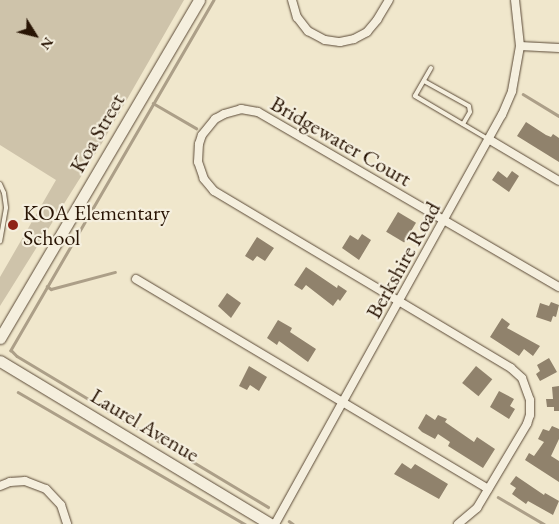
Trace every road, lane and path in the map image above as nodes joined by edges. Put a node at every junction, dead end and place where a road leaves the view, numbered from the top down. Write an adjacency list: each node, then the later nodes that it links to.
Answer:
1 (199, 0): 21 (main road, Koa Street)
2 (292, 0): 3 (street)
3 (389, 0)
4 (515, 0): 5 (street, Berkshire Road)
5 (520, 46): 6 (street); 10 (street, Berkshire Road)
6 (559, 48)
7 (431, 68): 8 (lane)
8 (424, 81): 9 (lane); 9 (lane)
9 (463, 124): 10 (lane)
10 (490, 140): 11 (street); 15 (street, Berkshire Road)
11 (559, 181)
12 (0, 184): 14 (lane)
13 (0, 204): 14 (lane)
14 (6, 208): 16 (lane)
15 (444, 221): 19 (street, Bridgewater Court); 20 (street, Berkshire Road); 20 (street, Bridgewater Court)
16 (1, 233): 17 (lane)
17 (0, 241)
18 (136, 279): 23 (street)
19 (559, 287)
20 (399, 302): 23 (street, Berkshire Road); 25 (street, Bridgewater Court)
21 (0, 338)
22 (0, 361): 27 (main road, Laurel Avenue)
23 (343, 403): 25 (street); 28 (street, Berkshire Road)
24 (0, 486): 26 (street)
25 (488, 489): 29 (street, Bridgewater Court)
26 (67, 524)
27 (270, 524)
28 (275, 524)
29 (458, 524)

